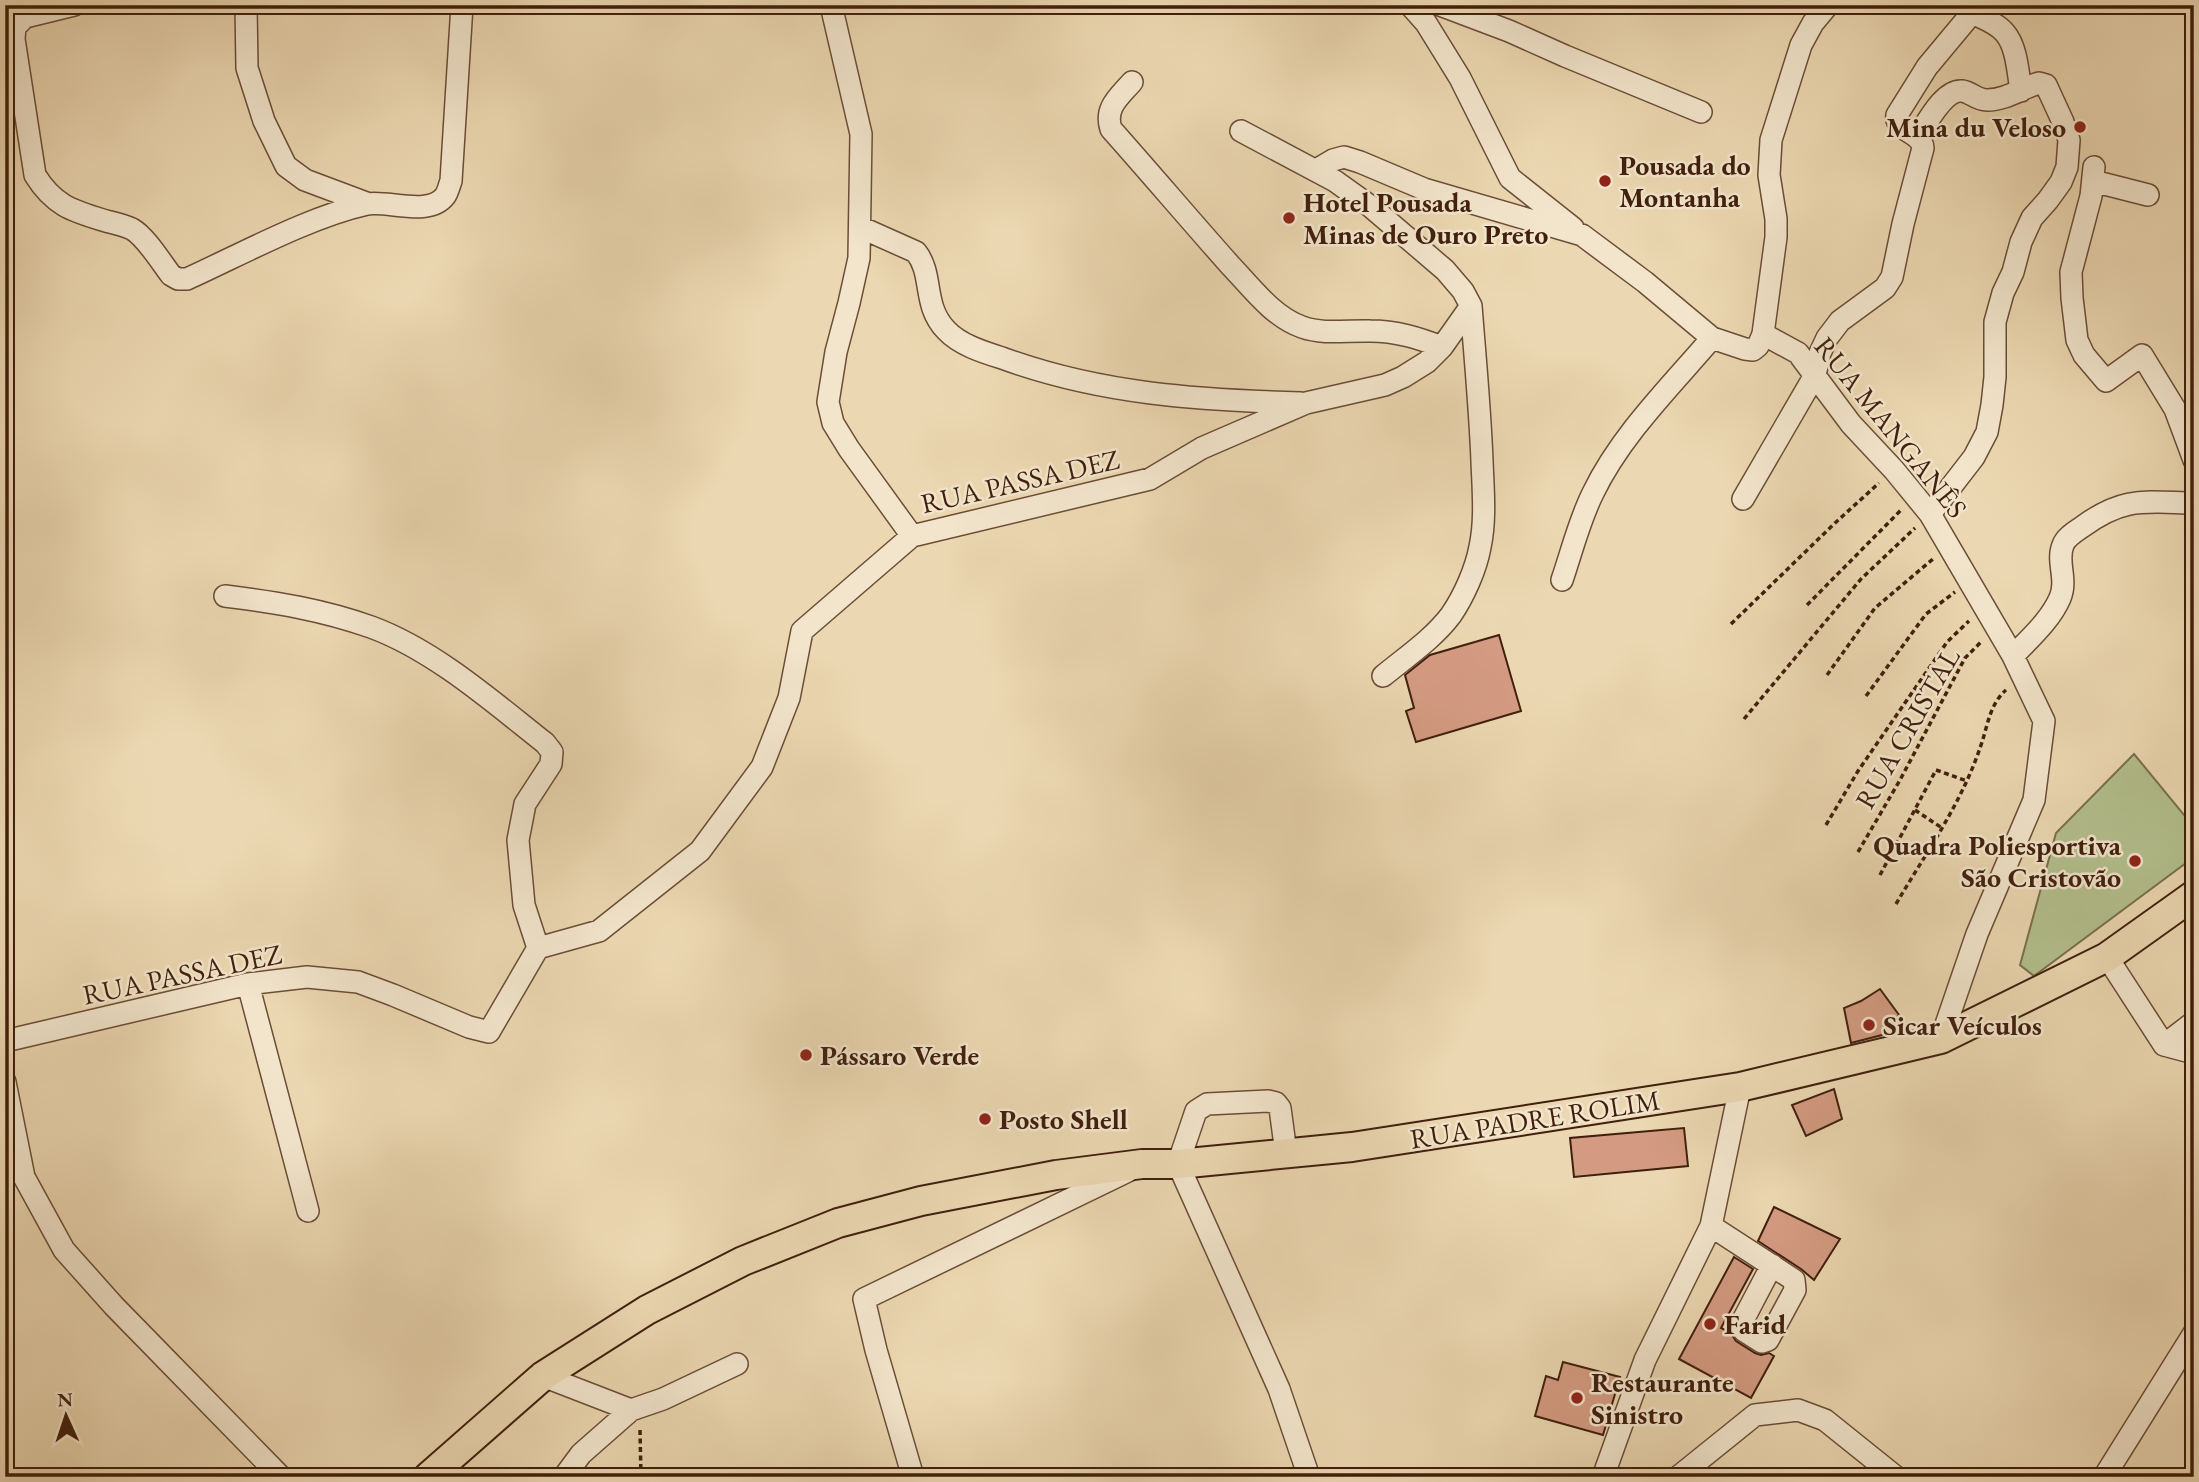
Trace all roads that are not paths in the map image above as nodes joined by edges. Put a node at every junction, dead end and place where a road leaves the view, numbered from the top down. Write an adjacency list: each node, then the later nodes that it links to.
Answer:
1 (74, 5): 16 (street)
2 (246, 5): 16 (street)
3 (462, 5): 16 (street)
4 (831, 5): 17 (street)
5 (1410, 5): 18 (street)
6 (1440, 5): 11 (street)
7 (1828, 5): 20 (street)
8 (1973, 9): 10 (street); 13 (street)
9 (1132, 82): 22 (street)
10 (2021, 91): 13 (street); 28 (street)
11 (1701, 112)
12 (1241, 131): 14 (street)
13 (1918, 136): 23 (street)
14 (1316, 170): 18 (street); 19 (street)
15 (2148, 195): 25 (street)
16 (369, 204)
17 (860, 227): 24 (street); 29 (street)
18 (1582, 235): 21 (street)
19 (1471, 306): 22 (street, RUA PASSA DEZ); 33 (street)
20 (1763, 334): 21 (street); 23 (street, RUA MANGANÊS)
21 (1712, 338): 30 (street)
22 (1442, 347): 24 (street, RUA PASSA DEZ)
23 (1815, 375): 26 (street); 28 (street, RUA MANGANÊS)
24 (1306, 403): 29 (street, RUA PASSA DEZ)
25 (2194, 460)
26 (1743, 499)
27 (2194, 503): 32 (street)
28 (1930, 514): 32 (street, RUA MANGANÊS)
29 (912, 536): 35 (street, RUA PASSA DEZ)
30 (1562, 580)
31 (225, 596): 35 (street)
32 (2013, 656): 39 (street, RUA MANGANÊS)
33 (1383, 676)
34 (2194, 895): 36 (main road, RUA PADRE ROLIM)
35 (538, 948): 37 (street, RUA PASSA DEZ)
36 (2107, 957): 39 (main road, RUA PADRE ROLIM); 41 (street)
37 (248, 984): 40 (street, RUA PASSA DEZ); 48 (street)
38 (2194, 1022): 41 (street)
39 (1941, 1039): 44 (main road, RUA PADRE ROLIM)
40 (5, 1041)
41 (2164, 1045): 42 (street)
42 (2194, 1053)
43 (5, 1082): 55 (street)
44 (1740, 1087): 45 (main road, RUA PADRE ROLIM); 49 (street)
45 (1286, 1153): 47 (main road, RUA PADRE ROLIM); 47 (street)
46 (1142, 1164): 47 (main road, RUA PADRE ROLIM); 53 (main road, RUA PADRE ROLIM); 58 (street)
47 (1178, 1164): 59 (street)
48 (308, 1212)
49 (1711, 1226): 50 (street); 60 (street)
50 (1772, 1265)
51 (2194, 1334): 63 (street)
52 (737, 1364): 54 (street)
53 (543, 1376): 54 (street); 56 (main road, RUA PADRE ROLIM)
54 (635, 1409): 57 (street)
55 (281, 1477)
56 (428, 1477)
57 (564, 1477)
58 (913, 1477)
59 (1309, 1477)
60 (1603, 1477)
61 (1678, 1477): 62 (street)
62 (1896, 1477)
63 (2104, 1477)

